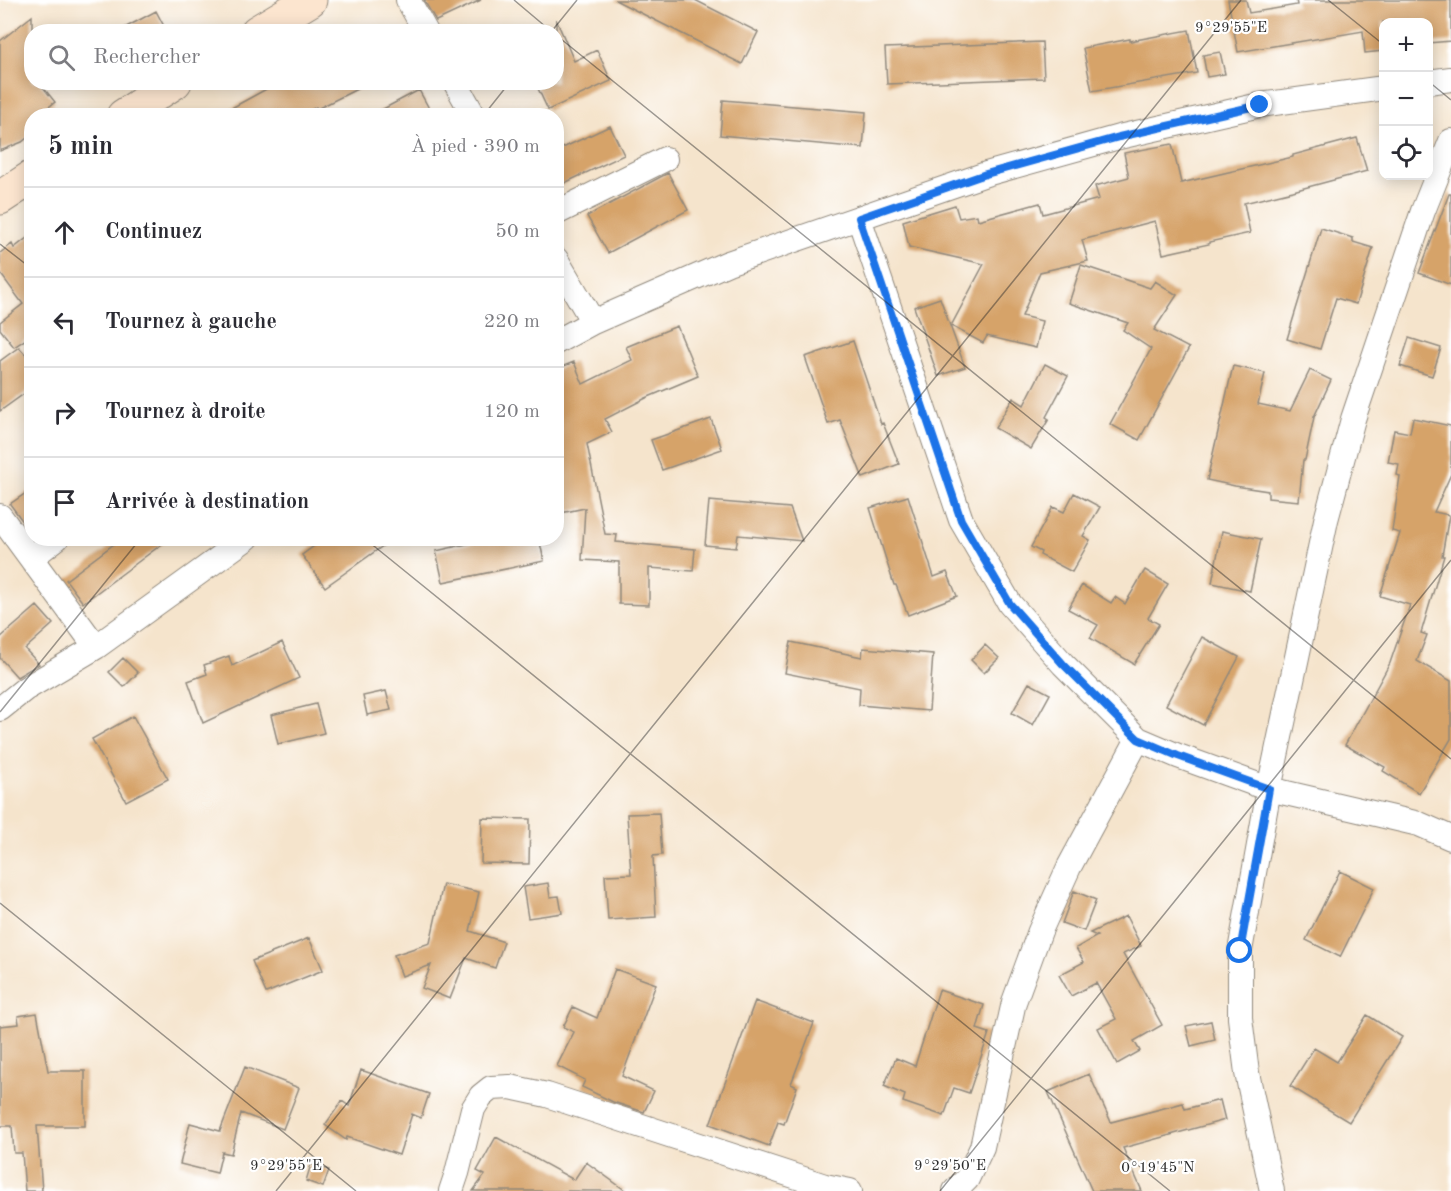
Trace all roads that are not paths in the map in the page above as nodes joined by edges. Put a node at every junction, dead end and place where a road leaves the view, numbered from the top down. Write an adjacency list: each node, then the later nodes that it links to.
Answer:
1 (310, 0): 3 (street)
2 (408, 0): 4 (street)
3 (270, 24)
4 (422, 24)
5 (1451, 79): 6 (street)
6 (1433, 81)
7 (1379, 89): 17 (street)
8 (163, 90): 10 (street)
9 (459, 90): 11 (street)
10 (135, 108)
11 (470, 108)
12 (1451, 141): 28 (street)
13 (665, 159): 16 (street)
14 (24, 182): 15 (street)
15 (0, 198)
16 (564, 209)
17 (859, 218): 19 (street); 27 (street)
18 (564, 273): 19 (street)
19 (593, 322): 20 (street)
20 (564, 338)
21 (0, 516): 24 (street)
22 (47, 546): 24 (street)
23 (236, 546): 25 (street)
24 (31, 558): 25 (street)
25 (96, 647): 26 (street)
26 (0, 709)
27 (1138, 739): 28 (street); 32 (street)
28 (1269, 789): 29 (street); 33 (street)
29 (1451, 838)
30 (451, 1191): 31 (street)
31 (850, 1191)
32 (955, 1191)
33 (1272, 1191)

